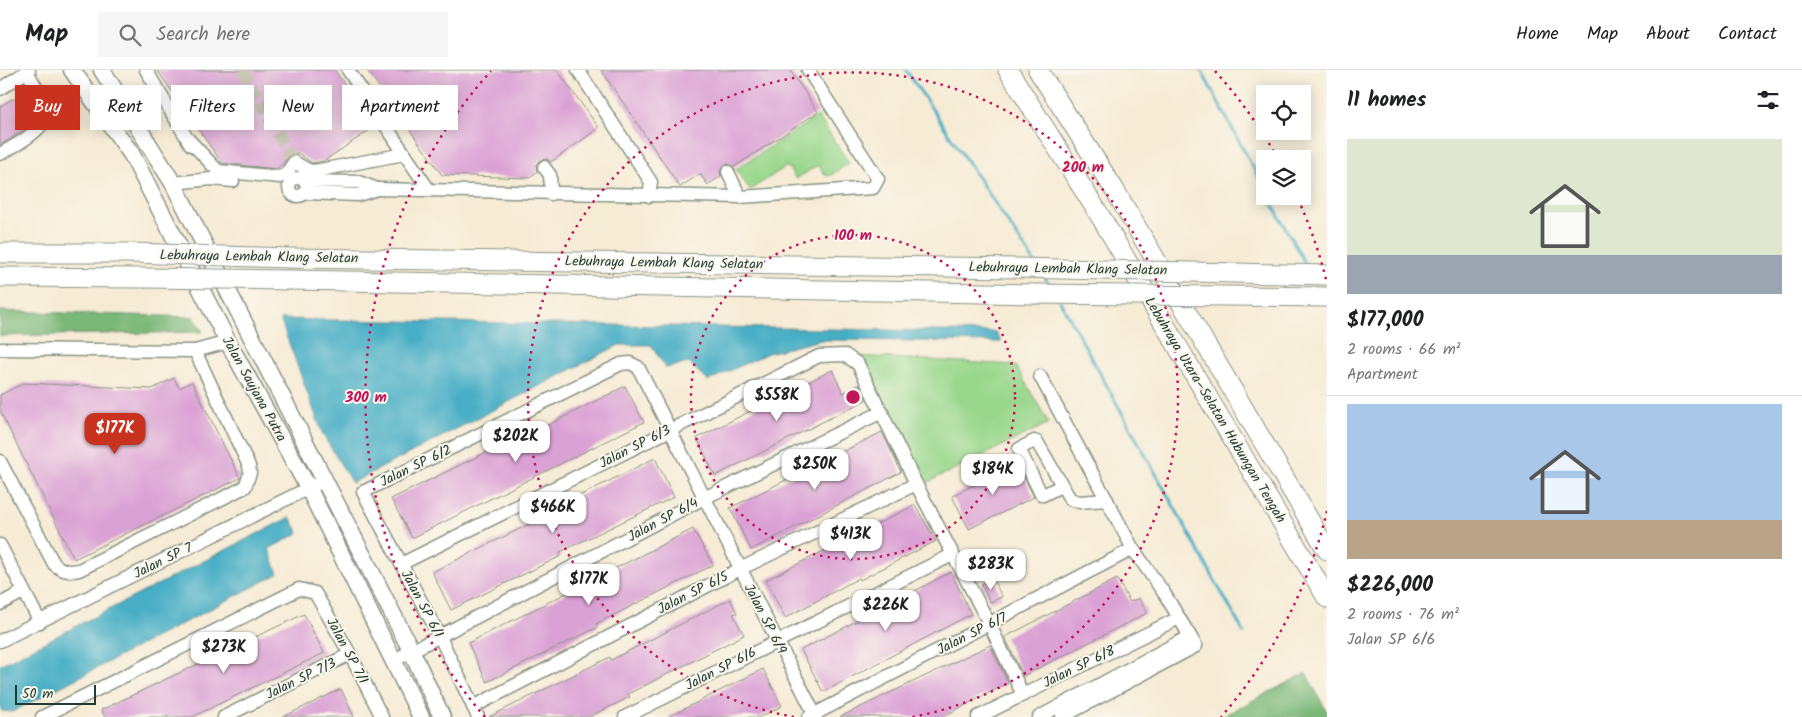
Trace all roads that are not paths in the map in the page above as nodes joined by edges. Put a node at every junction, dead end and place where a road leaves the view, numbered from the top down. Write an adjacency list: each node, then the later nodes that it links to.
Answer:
1 (28, 70): 13 (street); 16 (street)
2 (72, 70): 30 (main road, Jalan Saujana Putra)
3 (102, 70): 11 (main road, Jalan Saujana Putra)
4 (114, 70): 12 (street)
5 (146, 70): 15 (street)
6 (348, 70): 17 (street)
7 (578, 70): 24 (street)
8 (808, 70): 25 (street)
9 (1008, 70): 52 (highway, Lebuhraya Utara–Selatan Hubungan Tengah)
10 (1038, 70): 47 (highway, Lebuhraya Utara–Selatan Hubungan Tengah)
11 (111, 85)
12 (115, 85)
13 (0, 88)
14 (140, 130): 21 (main road, Jalan Saujana Putra)
15 (188, 139): 17 (street); 20 (street)
16 (0, 154)
17 (404, 154): 22 (street)
18 (544, 167): 23 (street)
19 (728, 172): 25 (street)
20 (211, 179): 21 (street); 22 (street)
21 (173, 183): 38 (main road, Jalan Saujana Putra)
22 (429, 190): 23 (street)
23 (552, 194): 24 (street)
24 (649, 196): 25 (street)
25 (740, 197)
26 (0, 253): 27 (highway, Lebuhraya Lembah Klang Selatan, bridge)
27 (1327, 275)
28 (0, 277): 29 (highway, Lebuhraya Lembah Klang Selatan, bridge)
29 (1327, 297)
30 (228, 342): 32 (street); 41 (main road, Jalan Saujana Putra)
31 (0, 349): 32 (street)
32 (195, 351): 37 (street)
33 (630, 363): 36 (street, Jalan SP 6/9); 42 (street, Jalan SP 6/2)
34 (1040, 376): 44 (street)
35 (882, 412): 36 (street, Jalan SP 6/3); 39 (street); 43 (street, Jalan SP 6/4)
36 (670, 429): 43 (street, Jalan SP 6/9); 49 (street, Jalan SP 6/3)
37 (0, 461)
38 (325, 480): 41 (street, Jalan SP 7); 61 (main road, Jalan Saujana Putra)
39 (916, 484): 48 (street); 50 (street, Jalan SP 6/5)
40 (1061, 486): 44 (street)
41 (309, 489): 55 (street, Jalan SP 7); 63 (main road, Jalan Saujana Putra)
42 (363, 492): 49 (street, Jalan SP 6/1)
43 (704, 498): 50 (street, Jalan SP 6/9); 58 (street, Jalan SP 6/4)
44 (1107, 500): 46 (street)
45 (0, 547): 51 (street)
46 (1133, 549): 54 (street); 56 (street, Jalan SP 6/7)
47 (1327, 550)
48 (952, 555): 56 (street); 60 (street, Jalan SP 6/6)
49 (401, 564): 58 (street, Jalan SP 6/1)
50 (740, 569): 60 (street, Jalan SP 6/9); 66 (street, Jalan SP 6/5)
51 (23, 592): 53 (street); 55 (street)
52 (1327, 598)
53 (0, 604)
54 (1179, 618): 57 (street); 64 (street, Jalan SP 6/8)
55 (40, 622): 59 (street, Jalan SP 7)
56 (990, 625): 64 (street); 67 (street, Jalan SP 6/7)
57 (1190, 636): 75 (street); 76 (street)
58 (440, 637): 61 (street, Jalan SP 6/4); 66 (street, Jalan SP 6/1)
59 (0, 641)
60 (776, 641): 67 (street, Jalan SP 6/9); 73 (street, Jalan SP 6/6)
61 (412, 652): 63 (street, Jalan SP 6/4); 72 (main road, Jalan Saujana Putra)
62 (350, 654): 65 (street, Jalan SP 7/1); 69 (street, Jalan SP 7/3); 70 (street, Jalan SP 7/1)
63 (394, 660): 71 (main road, Jalan Saujana Putra)
64 (1023, 695): 74 (street, Jalan SP 6/8)
65 (67, 711): 68 (street)
66 (475, 712)
67 (813, 716)
68 (42, 717)
69 (224, 717)
70 (382, 717)
71 (422, 717)
72 (442, 717)
73 (625, 717)
74 (978, 717)
75 (1040, 717)
76 (1062, 717)

